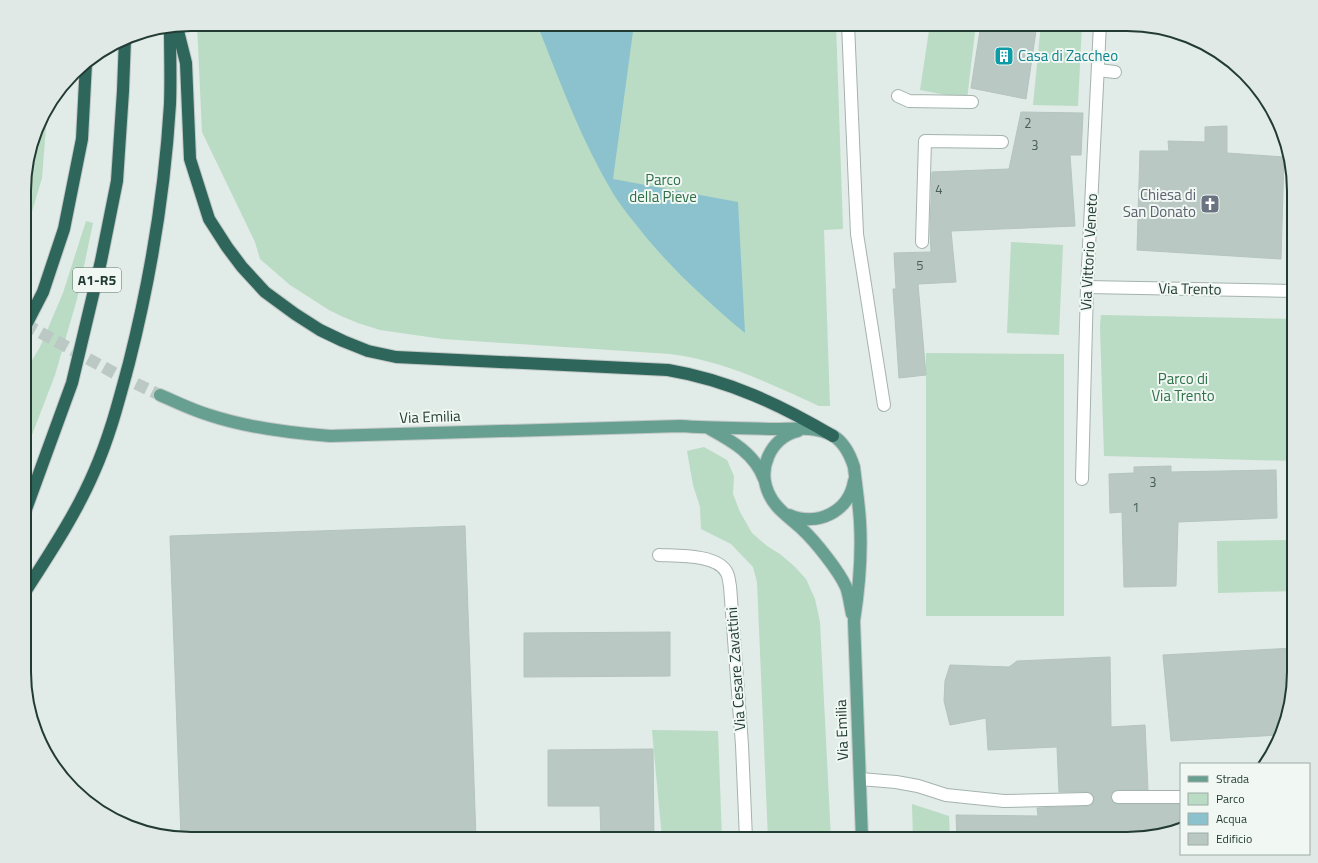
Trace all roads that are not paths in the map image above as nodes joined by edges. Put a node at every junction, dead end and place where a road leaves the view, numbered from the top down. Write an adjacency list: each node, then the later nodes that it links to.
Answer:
1 (178, 31): 20 (highway)
2 (848, 31): 17 (street)
3 (1100, 31): 6 (street, Via Vittorio Veneto)
4 (170, 32): 27 (highway)
5 (124, 46): 24 (highway, A1-R5)
6 (1098, 70): 8 (street); 13 (street, Via Vittorio Veneto)
7 (86, 71): 15 (highway, A1-R5)
8 (1115, 72)
9 (898, 96): 10 (street)
10 (972, 102)
11 (1002, 142): 12 (street)
12 (922, 242)
13 (1087, 287): 14 (street, Via Trento); 22 (street, Via Vittorio Veneto)
14 (1287, 291)
15 (31, 315)
16 (160, 395): 18 (main road, Via Emilia)
17 (884, 405)
18 (707, 428): 19 (main road, Via Emilia); 23 (main road, Via Emilia)
19 (809, 429): 20 (main road, Via Emilia); 23 (main road, Via Emilia)
20 (833, 436): 21 (main road, Via Emilia)
21 (854, 470): 25 (main road, Via Emilia); 28 (main road, Via Emilia)
22 (1082, 479)
23 (765, 482): 25 (main road, Via Emilia)
24 (31, 496)
25 (780, 509): 28 (main road, Via Emilia)
26 (659, 555): 33 (street, Via Cesare Zavattini)
27 (31, 582)
28 (854, 621): 29 (main road, Via Emilia)
29 (860, 779): 32 (street); 34 (main road, Via Emilia)
30 (1180, 797): 31 (street)
31 (1118, 798)
32 (1087, 799)
33 (746, 832)
34 (862, 832)

